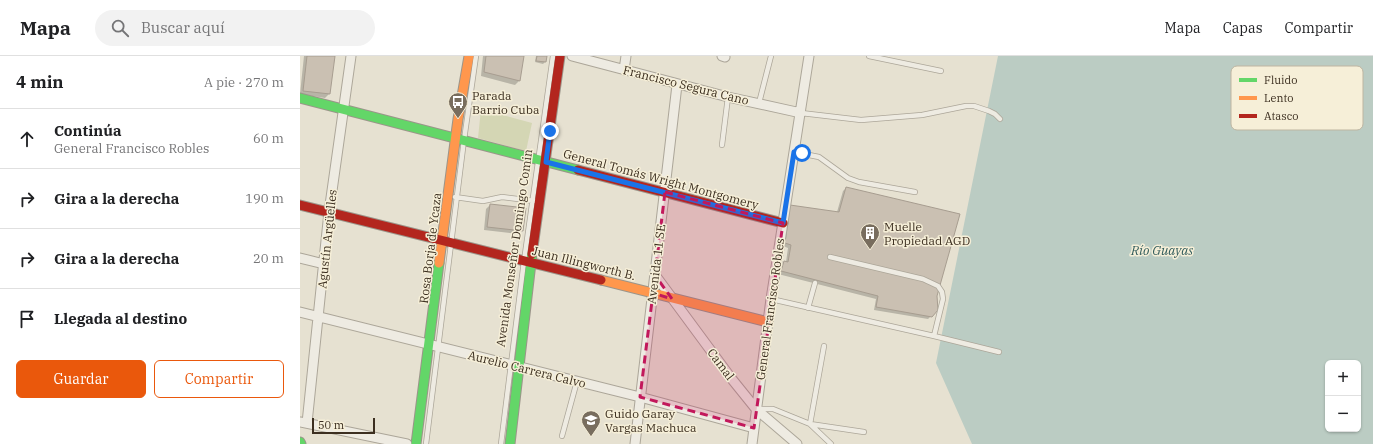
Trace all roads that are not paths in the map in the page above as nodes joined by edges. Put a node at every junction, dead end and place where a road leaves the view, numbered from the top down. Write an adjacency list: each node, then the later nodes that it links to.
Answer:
1 (351, 56): 17 (street, Agustín Argüelles)
2 (469, 56): 20 (street, Rosa Borja de Ycaza)
3 (476, 56): 20 (lane, Rosa Borja de Ycaza)
4 (553, 56): 23 (lane, Avenida Monseñor Domingo Comin)
5 (560, 56): 23 (street, Avenida Monseñor Domingo Comin)
6 (572, 56): 11 (street, Francisco Segura Cano)
7 (626, 56): 11 (street)
8 (771, 56): 16 (lane)
9 (809, 56): 18 (street, General Francisco Robles)
10 (869, 56): 12 (lane)
11 (624, 70): 13 (street, Francisco Segura Cano)
12 (941, 71)
13 (678, 84): 14 (street, Francisco Segura Cano); 24 (street, Avenida 11 SE)
14 (728, 97): 16 (street, Francisco Segura Cano); 21 (lane)
15 (300, 98): 17 (street, General Tomás Wright Montgomery)
16 (759, 103): 18 (street, Francisco Segura Cano)
17 (343, 109): 20 (street, General Tomás Wright Montgomery); 29 (street, Agustín Argüelles)
18 (801, 113): 19 (lane); 22 (street, General Francisco Robles)
19 (1000, 119)
20 (460, 139): 23 (street, General Tomás Wright Montgomery); 26 (street, Rosa Borja de Ycaza)
21 (722, 145)
22 (794, 152): 25 (lane); 30 (street, General Francisco Robles)
23 (542, 161): 24 (street, General Tomás Wright Montgomery); 27 (street, Avenida Monseñor Domingo Comin)
24 (665, 192): 30 (street, General Tomás Wright Montgomery); 36 (street, Avenida 11 SE)
25 (915, 192)
26 (453, 197): 27 (lane); 31 (street, Rosa Borja de Ycaza)
27 (536, 201): 34 (street, Avenida Monseñor Domingo Comin)
28 (300, 205): 29 (street, Juan Illingworth B.)
29 (329, 212): 31 (street, Juan Illingworth B.); 35 (street, Agustín Argüelles)
30 (783, 223): 40 (street, General Francisco Robles)
31 (447, 242): 34 (street, Juan Illingworth B.); 46 (street, Rosa Borja de Ycaza)
32 (830, 257): 45 (lane)
33 (300, 258): 35 (street)
34 (528, 262): 38 (street, Juan Illingworth B.); 49 (street, Avenida Monseñor Domingo Comin)
35 (324, 264): 43 (street, Agustín Argüelles)
36 (655, 275): 38 (street, Avenida 11 SE); 39 (street, Camal)
37 (815, 283): 41 (lane)
38 (653, 293): 39 (street, Juan Illingworth B.); 51 (street, Avenida 11 SE)
39 (672, 299): 44 (street, Juan Illingworth B.); 52 (street, Camal)
40 (771, 299): 41 (lane); 44 (street, General Francisco Robles)
41 (808, 308): 45 (lane)
42 (300, 312): 43 (street, Aurelio Carrera Calvo)
43 (318, 317): 46 (street, Aurelio Carrera Calvo); 53 (street, Agustín Argüelles)
44 (768, 322): 52 (street, General Francisco Robles)
45 (934, 336): 48 (lane)
46 (434, 345): 49 (street, Aurelio Carrera Calvo); 59 (street, Rosa Borja de Ycaza); 60 (lane, Rosa Borja de Ycaza)
47 (824, 346): 54 (lane)
48 (999, 352)
49 (515, 366): 50 (street, Aurelio Carrera Calvo); 61 (lane, Avenida Monseñor Domingo Comin); 62 (street, Avenida Monseñor Domingo Comin)
50 (577, 381): 51 (street, Aurelio Carrera Calvo); 57 (lane)
51 (640, 397): 55 (street, Aurelio Carrera Calvo); 63 (street, Avenida 11 SE)
52 (756, 409): 54 (lane); 55 (street, General Francisco Robles); 65 (street, Camal)
53 (304, 423): 58 (street)
54 (810, 424): 56 (lane); 66 (lane)
55 (754, 428): 64 (street, General Francisco Robles)
56 (864, 432)
57 (562, 436)
58 (407, 444)
59 (416, 444)
60 (426, 444)
61 (501, 444)
62 (510, 444)
63 (635, 444)
64 (752, 444)
65 (797, 444)
66 (831, 444)

